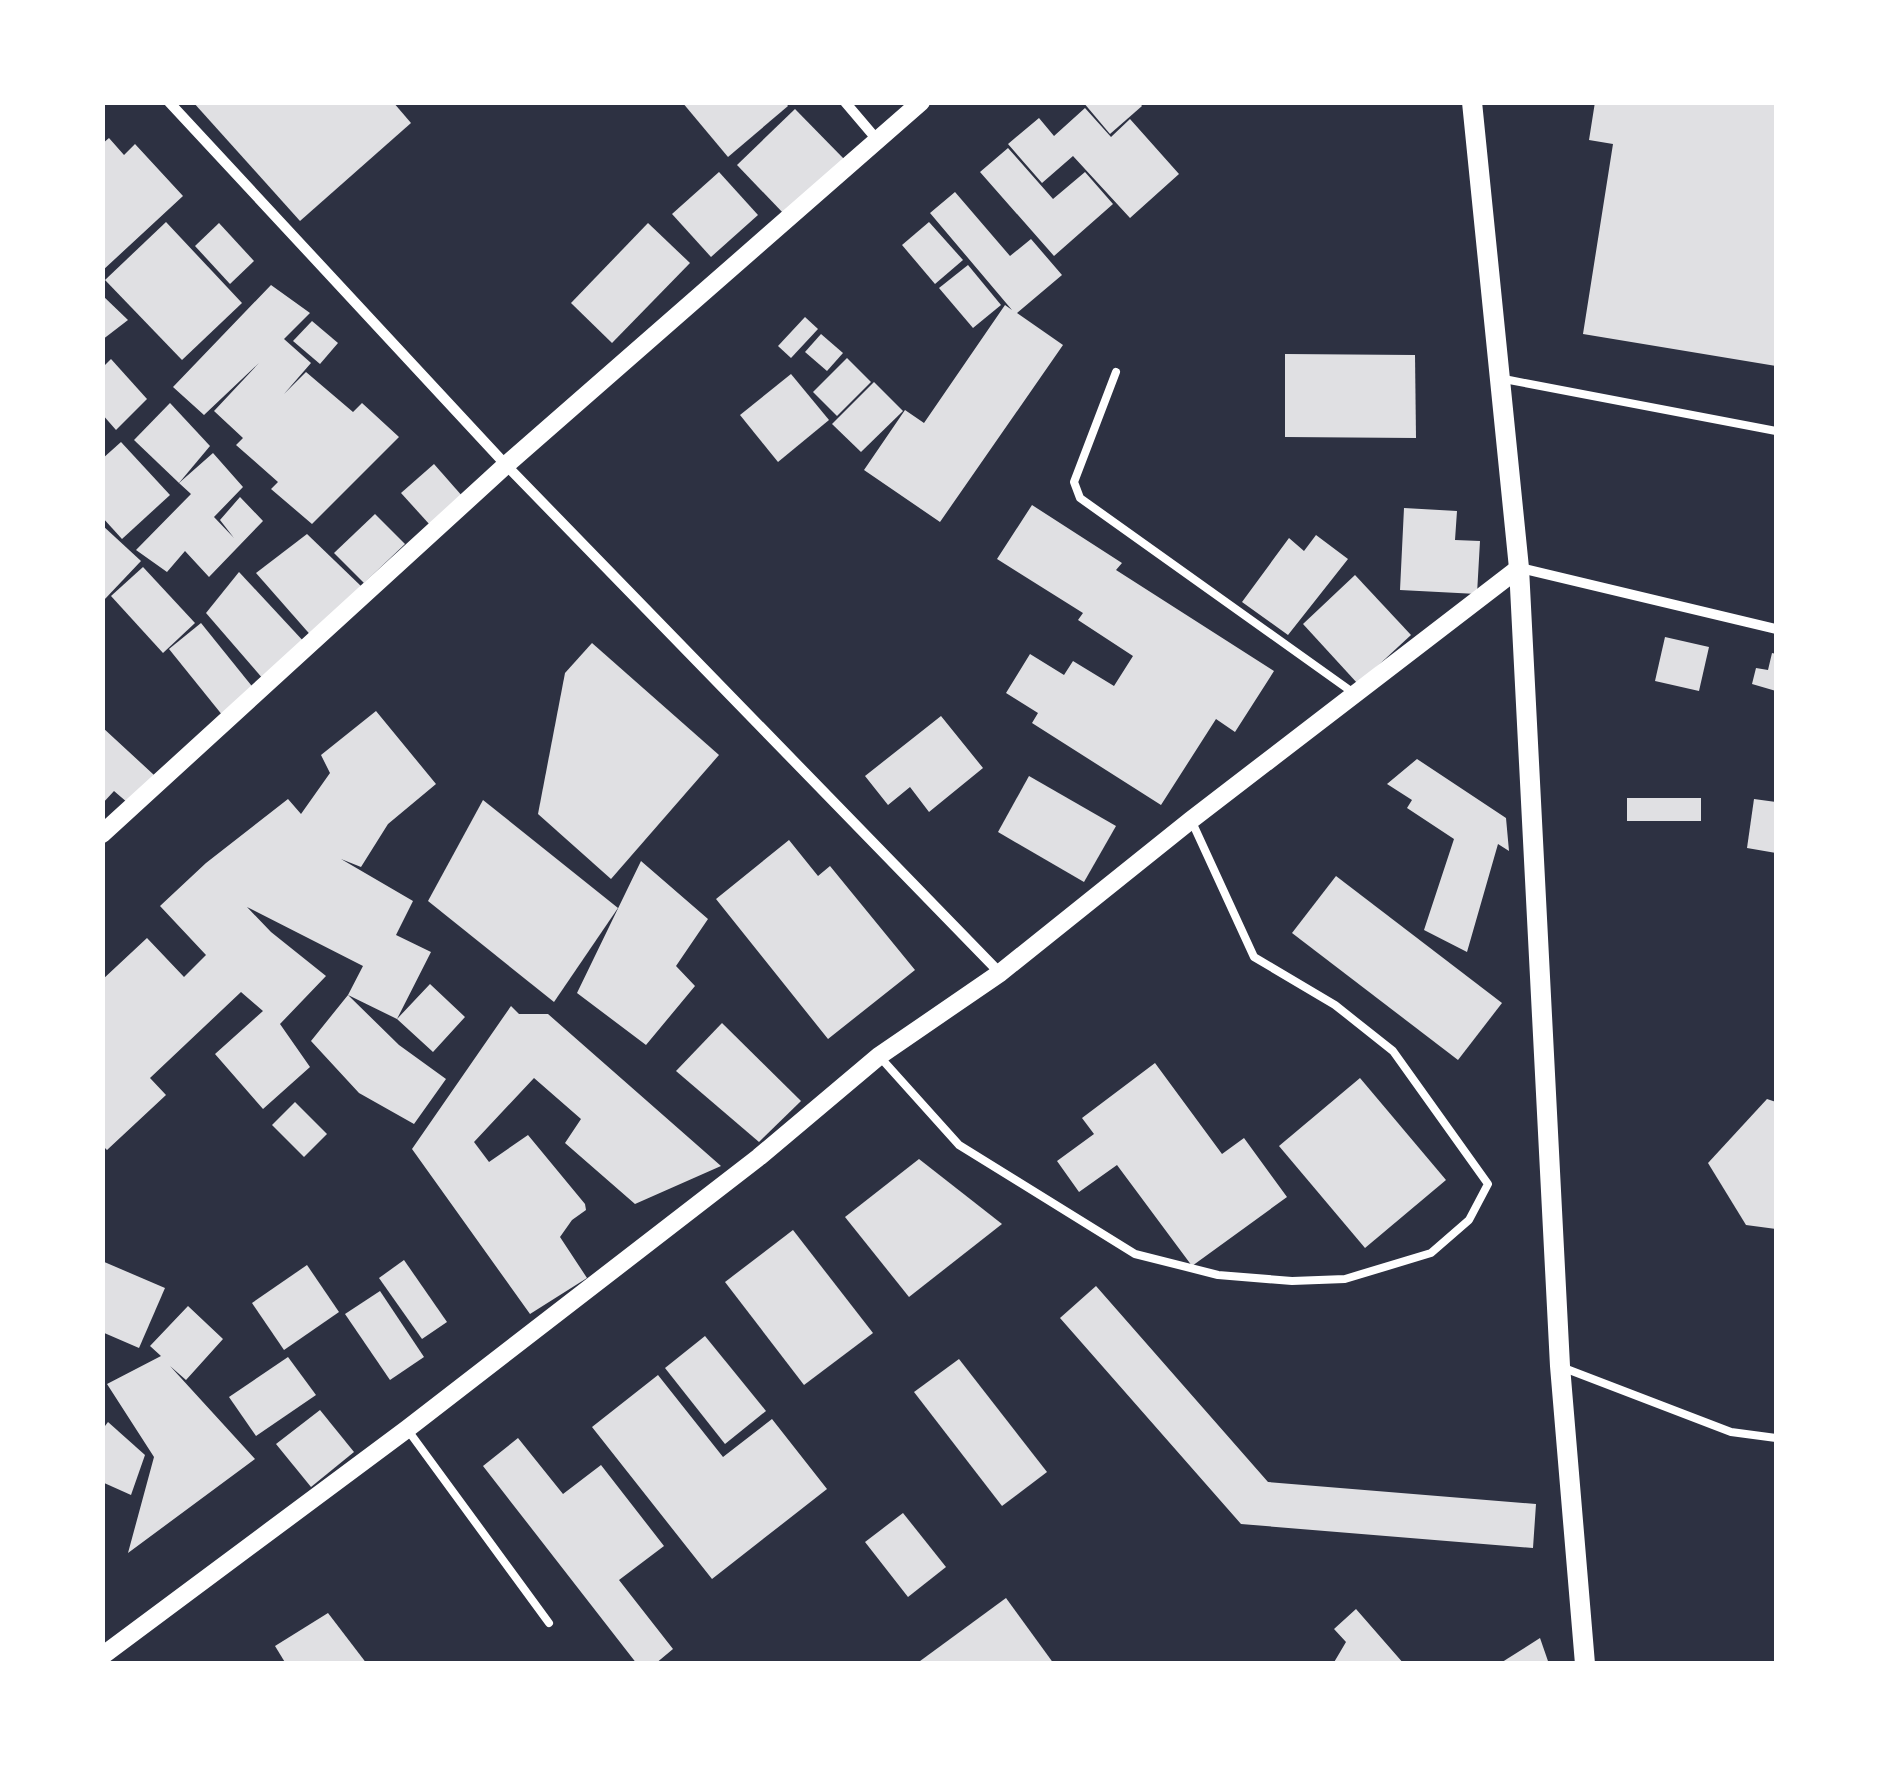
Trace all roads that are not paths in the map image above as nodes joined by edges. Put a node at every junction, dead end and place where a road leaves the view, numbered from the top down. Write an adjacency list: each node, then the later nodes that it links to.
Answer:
1 (169, 102): 9 (street)
2 (845, 102): 5 (street)
3 (921, 102): 5 (street)
4 (1472, 102): 7 (main road)
5 (878, 142): 9 (street)
6 (1116, 372): 12 (lane)
7 (1500, 378): 8 (lane); 10 (main road)
8 (1776, 431)
9 (506, 465): 14 (street); 15 (street)
10 (1519, 568): 11 (street); 12 (street); 17 (main road)
11 (1776, 628)
12 (1355, 694): 13 (street)
13 (1190, 820): 15 (street); 16 (lane)
14 (102, 834)
15 (1000, 973): 16 (street)
16 (879, 1056): 18 (street)
17 (1560, 1366): 19 (lane); 22 (main road)
18 (407, 1429): 20 (lane); 21 (street)
19 (1776, 1438)
20 (549, 1623)
21 (102, 1656)
22 (1585, 1664)

